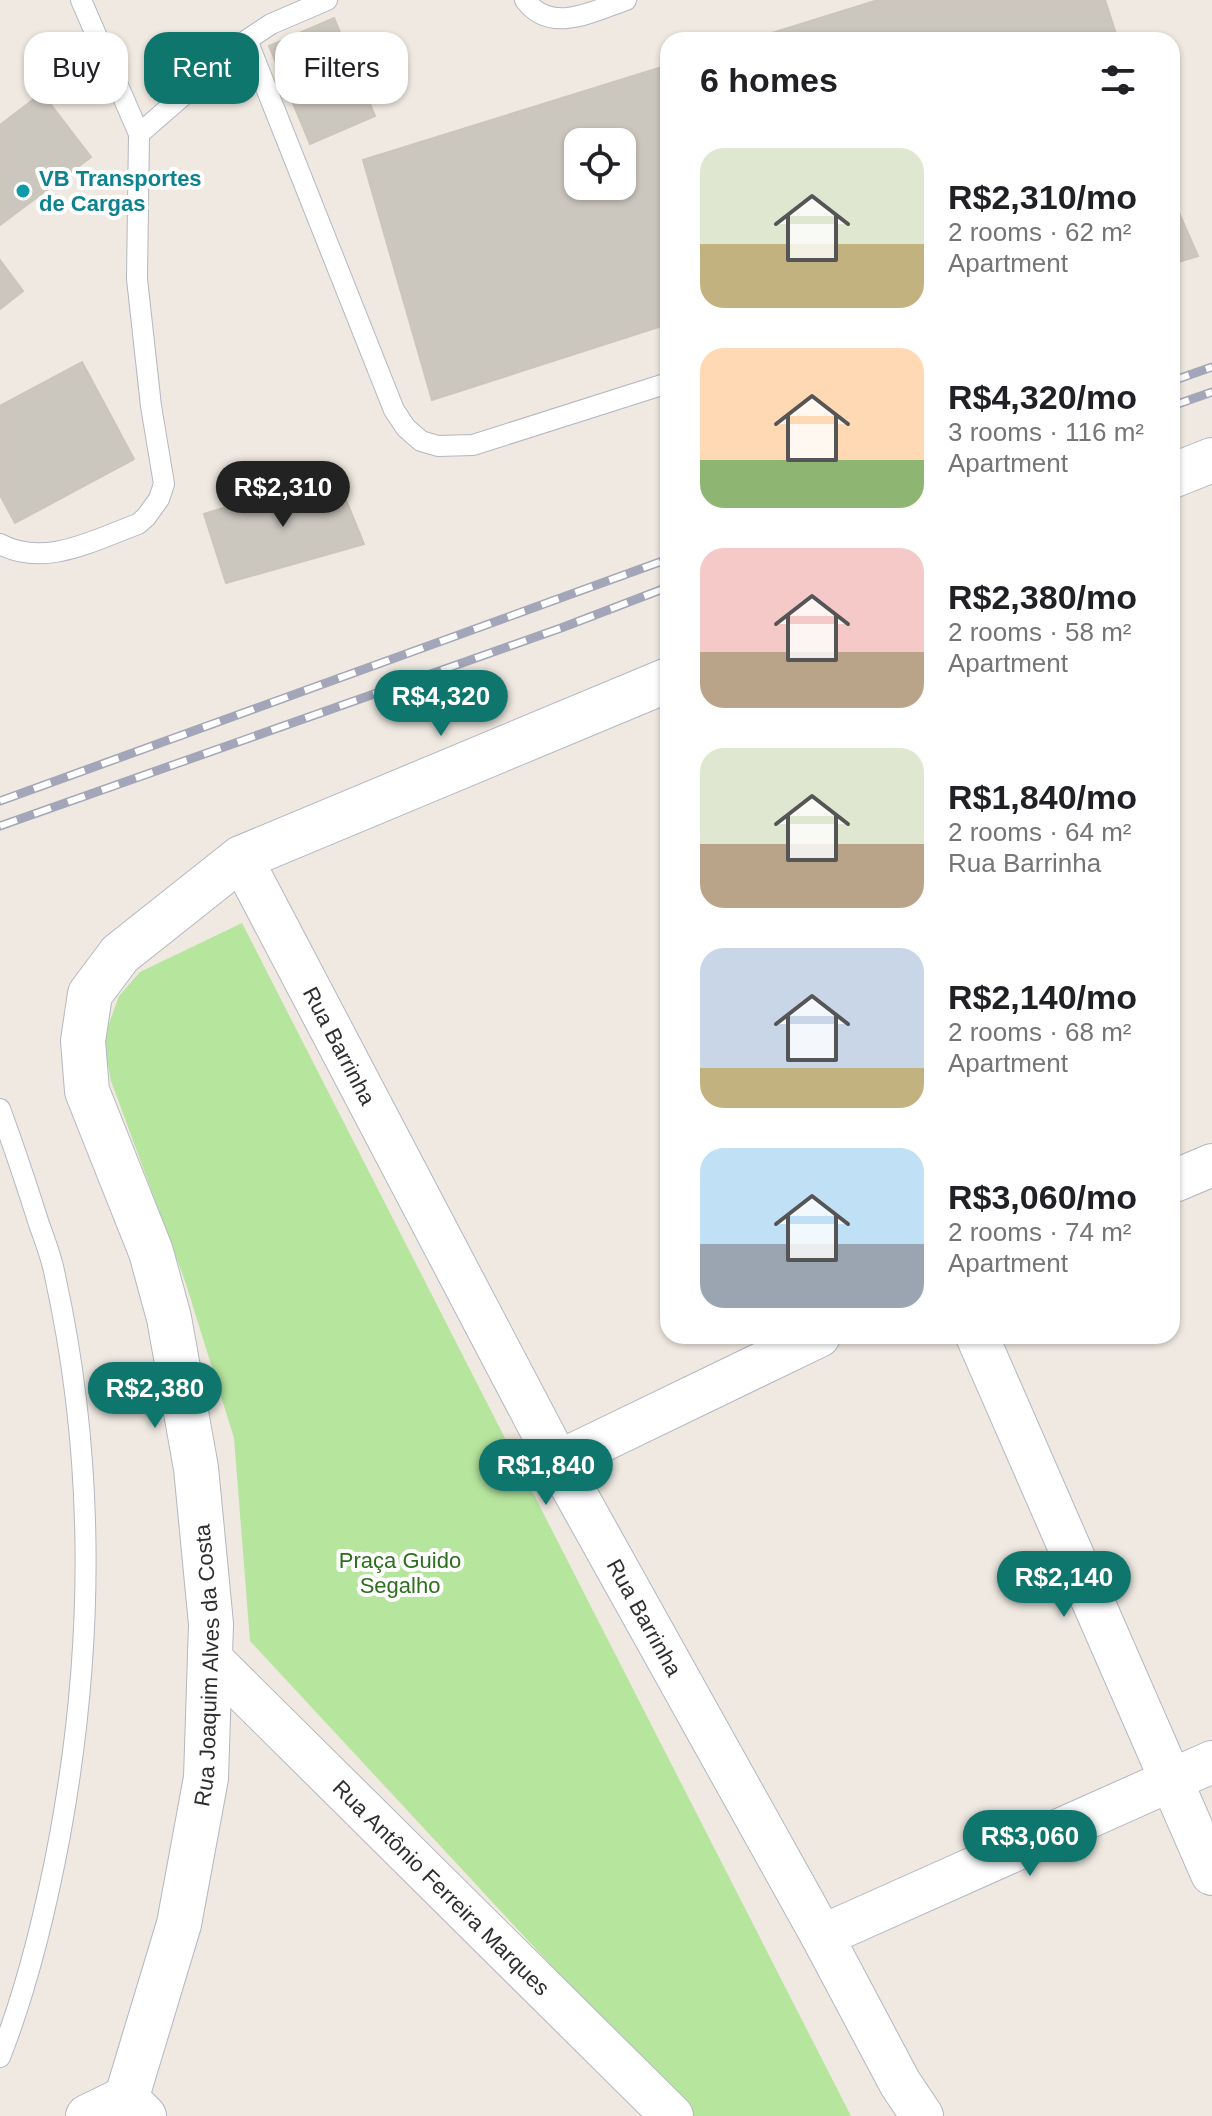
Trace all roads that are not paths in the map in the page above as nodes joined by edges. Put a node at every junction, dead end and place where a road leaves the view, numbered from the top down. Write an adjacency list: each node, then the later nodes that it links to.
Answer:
1 (81, 0): 8 (lane)
2 (327, 0): 5 (lane)
3 (525, 0): 4 (lane)
4 (626, 0)
5 (259, 32)
6 (259, 70): 9 (lane)
7 (173, 104): 8 (lane)
8 (139, 134): 12 (lane)
9 (660, 386)
10 (1212, 460): 11 (main road)
11 (1180, 473)
12 (0, 544)
13 (660, 683): 14 (main road, Rua Joaquim Alves da Costa)
14 (241, 858): 20 (street, Rua Barrinha); 21 (main road, Rua Joaquim Alves da Costa)
15 (0, 1109): 26 (lane)
16 (1212, 1165): 17 (street)
17 (1180, 1179)
18 (802, 1344): 20 (street)
19 (980, 1344): 23 (street)
20 (558, 1462): 25 (street, Rua Barrinha)
21 (210, 1658): 28 (main road, Rua Joaquim Alves da Costa); 30 (street, Rua Antônio Ferreira Marques)
22 (1212, 1762): 23 (street)
23 (1169, 1779): 24 (street); 25 (street)
24 (1212, 1874)
25 (822, 1936): 27 (street, Rua Barrinha)
26 (0, 2057)
27 (905, 2105)
28 (131, 2110): 29 (street)
29 (87, 2116)
30 (672, 2116)

